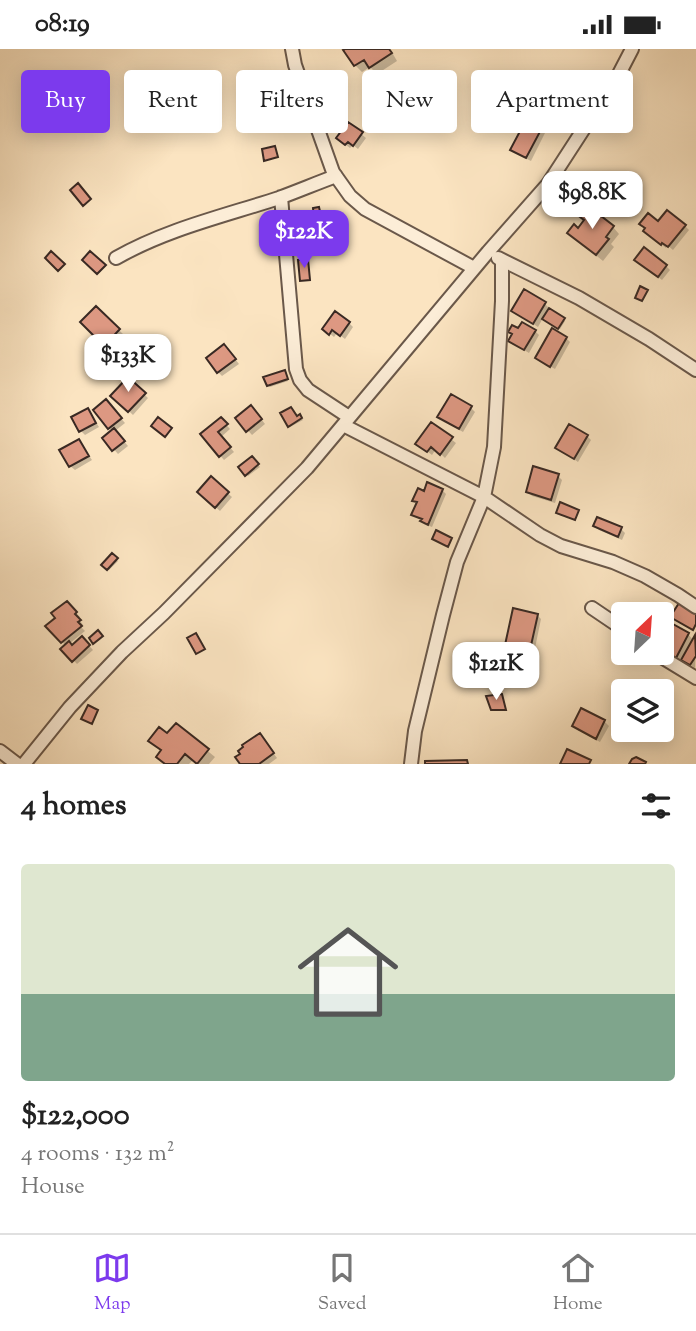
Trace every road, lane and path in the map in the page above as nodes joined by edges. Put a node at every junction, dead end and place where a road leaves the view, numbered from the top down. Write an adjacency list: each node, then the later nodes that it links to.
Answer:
1 (292, 49): 3 (street)
2 (632, 49): 5 (street)
3 (336, 176): 4 (street); 8 (street)
4 (281, 197): 6 (street); 10 (street)
5 (488, 251): 7 (street); 8 (street)
6 (116, 258)
7 (502, 261): 9 (street); 11 (street)
8 (474, 268): 10 (street)
9 (696, 370)
10 (346, 421): 11 (street); 19 (street)
11 (484, 498): 12 (street); 20 (street)
12 (696, 607)
13 (592, 608): 14 (street)
14 (611, 621)
15 (674, 665): 16 (street)
16 (696, 678)
17 (0, 751): 18 (street)
18 (17, 764)
19 (24, 764)
20 (411, 764)

